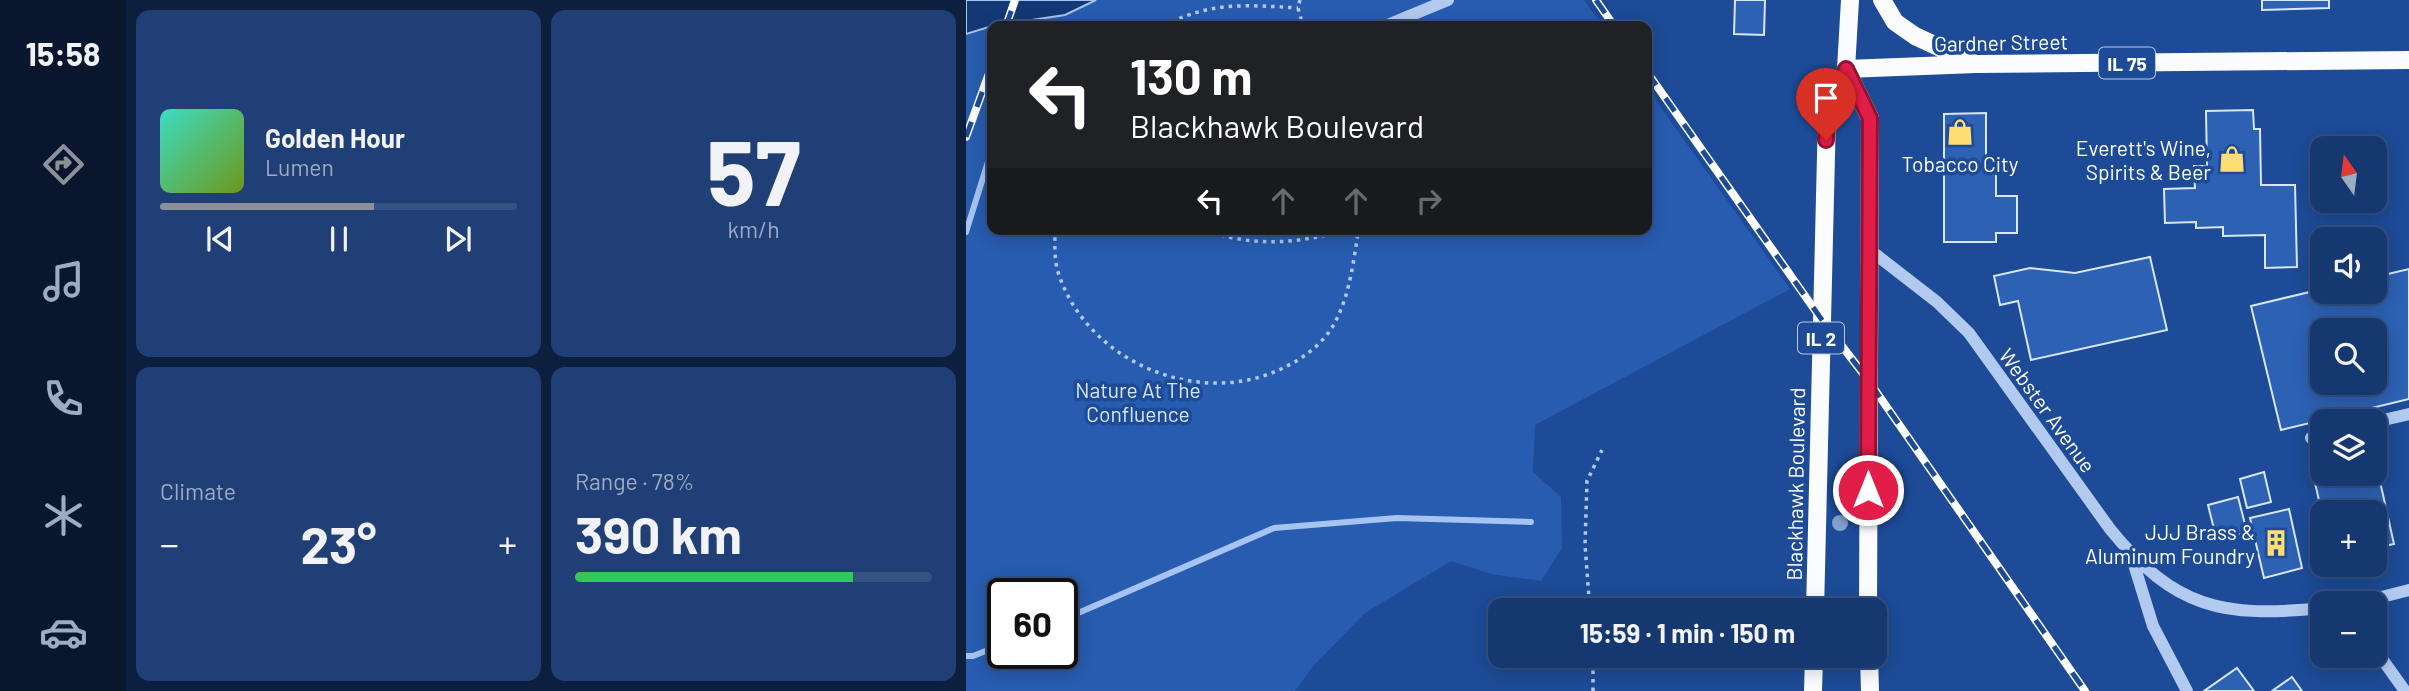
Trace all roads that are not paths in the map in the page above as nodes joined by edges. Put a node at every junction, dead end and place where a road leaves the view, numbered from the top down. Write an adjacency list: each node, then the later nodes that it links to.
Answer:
1 (1448, 0): 4 (street)
2 (1850, 0): 7 (main road, Blackhawk Boulevard / IL 2)
3 (1882, 0): 6 (main road)
4 (1397, 21)
5 (2409, 60): 6 (main road, Gardner Street / IL 75)
6 (1976, 64): 7 (main road, Gardner Street / IL 75)
7 (1846, 69): 8 (main road, Blackhawk Boulevard / IL 2); 14 (main road, Blackhawk Boulevard / IL 2)
8 (1870, 250): 11 (street, Webster Avenue); 15 (main road, Blackhawk Boulevard / IL 2)
9 (2409, 414): 10 (street)
10 (2387, 419)
11 (2130, 554): 16 (street, Webster Avenue); 22 (street)
12 (2409, 590): 13 (street)
13 (2387, 596)
14 (1815, 598)
15 (1868, 598)
16 (2310, 609)
17 (2387, 666): 23 (street)
18 (1814, 668): 20 (main road)
19 (1869, 668): 21 (main road)
20 (1813, 691)
21 (1870, 691)
22 (2187, 691)
23 (2405, 691)

